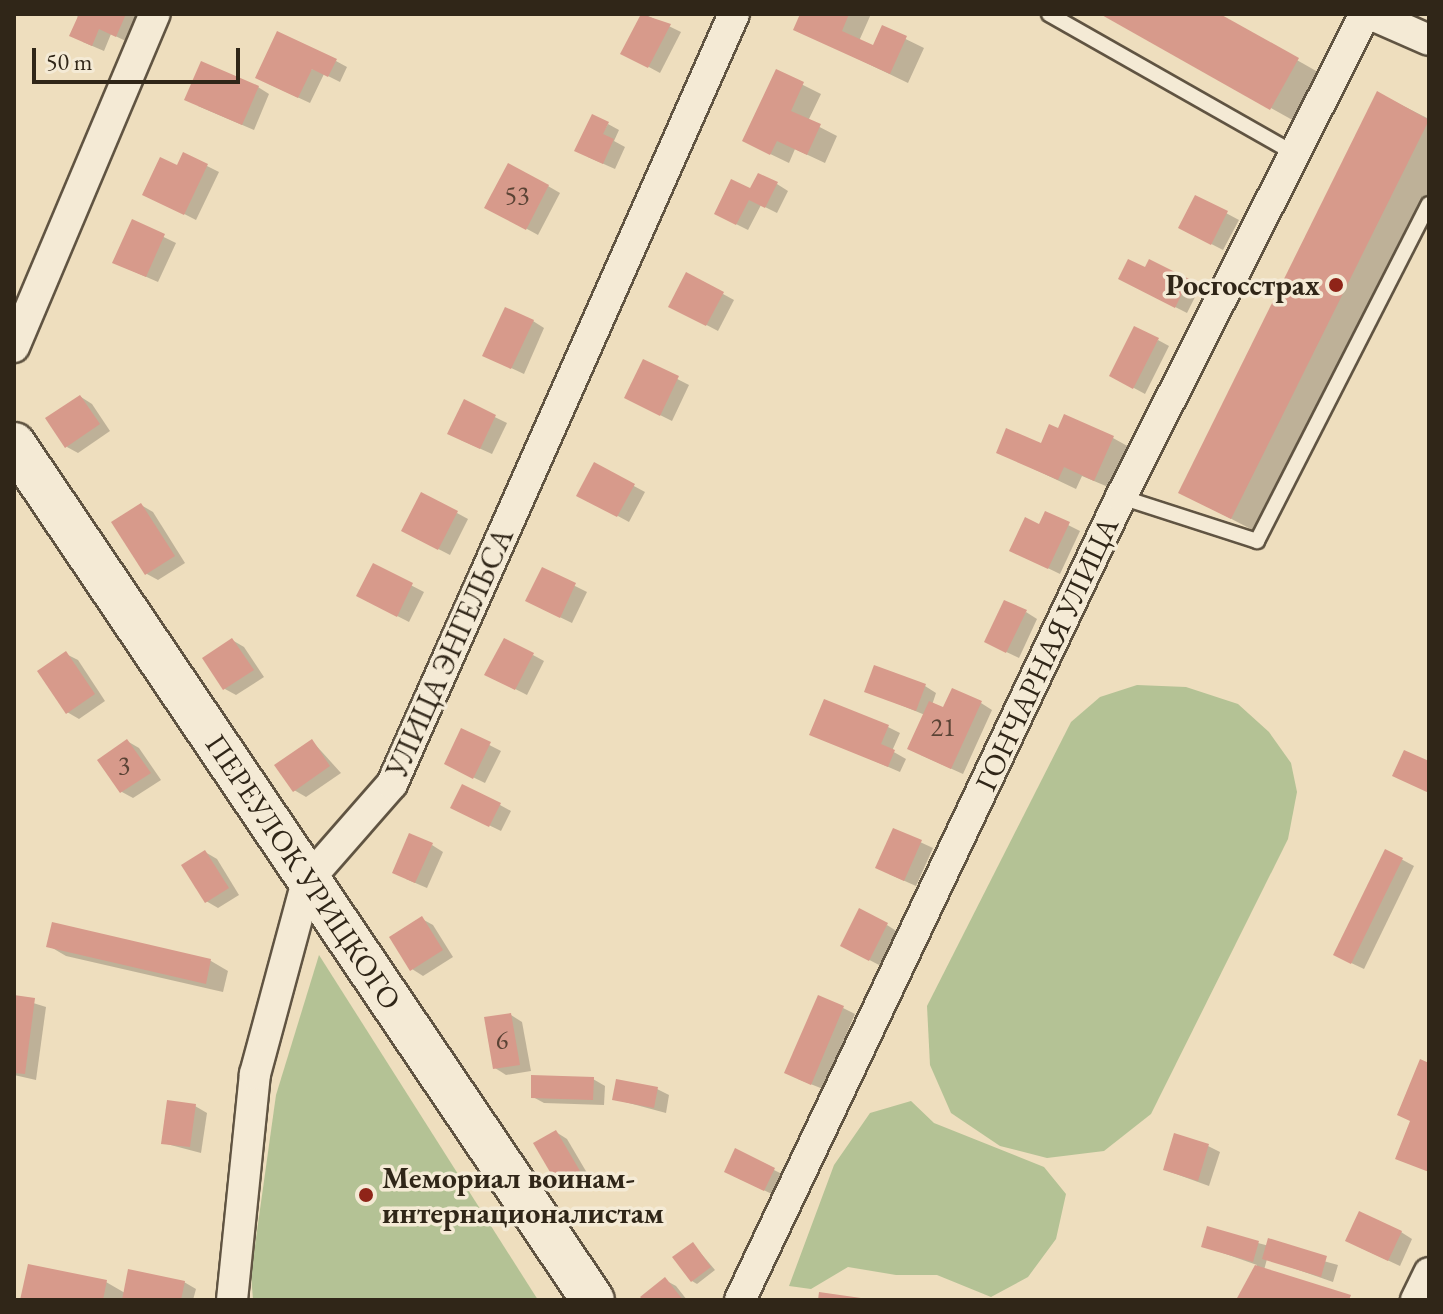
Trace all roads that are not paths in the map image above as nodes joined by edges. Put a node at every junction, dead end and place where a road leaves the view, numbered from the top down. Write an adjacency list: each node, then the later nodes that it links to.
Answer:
1 (155, 14): 8 (street)
2 (734, 14): 11 (street, УЛИЦА ЭНГЕЛЬСА)
3 (1049, 14): 6 (lane)
4 (1368, 14): 5 (street); 6 (street, ГОНЧАРНАЯ УЛИЦА)
5 (1429, 40)
6 (1295, 155): 10 (street, ГОНЧАРНАЯ УЛИЦА)
7 (1429, 204): 10 (lane)
8 (14, 347)
9 (14, 444): 11 (street, ПЕРЕУЛОК УРИЦКОГО)
10 (1121, 497): 15 (street, ГОНЧАРНАЯ УЛИЦА)
11 (307, 881): 13 (street, УЛИЦА ЭНГЕЛЬСА); 14 (street, ПЕРЕУЛОК УРИЦКОГО)
12 (1429, 1273): 16 (street)
13 (232, 1300)
14 (593, 1300)
15 (740, 1300)
16 (1416, 1300)

